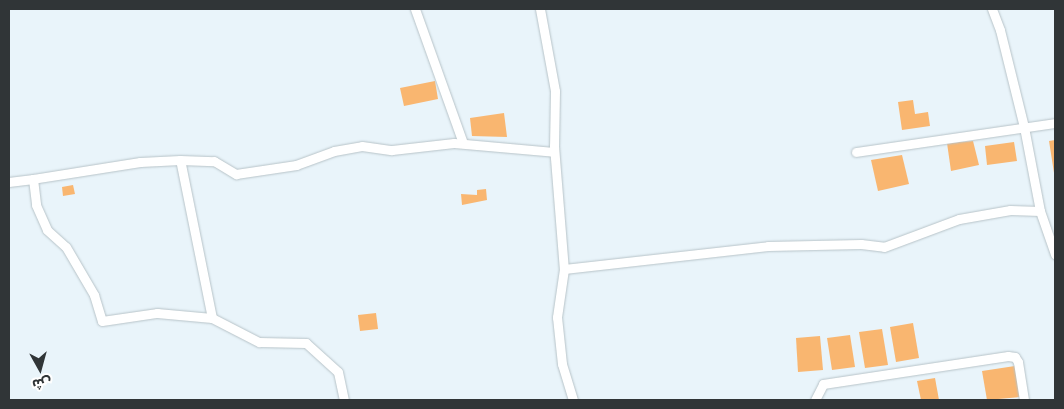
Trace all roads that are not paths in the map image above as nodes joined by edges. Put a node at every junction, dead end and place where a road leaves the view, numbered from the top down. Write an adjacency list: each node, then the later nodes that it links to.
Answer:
1 (415, 9): 6 (street)
2 (540, 9): 7 (street)
3 (992, 9): 5 (street)
4 (1055, 123): 5 (street)
5 (1024, 127): 8 (street); 12 (street)
6 (463, 143): 7 (street); 9 (street)
7 (554, 152): 14 (street)
8 (856, 152)
9 (180, 160): 10 (street); 15 (street)
10 (32, 179): 11 (street); 15 (street)
11 (9, 182)
12 (1040, 211): 13 (street); 14 (street)
13 (1055, 254)
14 (564, 269): 17 (street)
15 (212, 318): 16 (street)
16 (344, 400)
17 (573, 400)
18 (815, 400): 19 (street)
19 (1024, 400)

